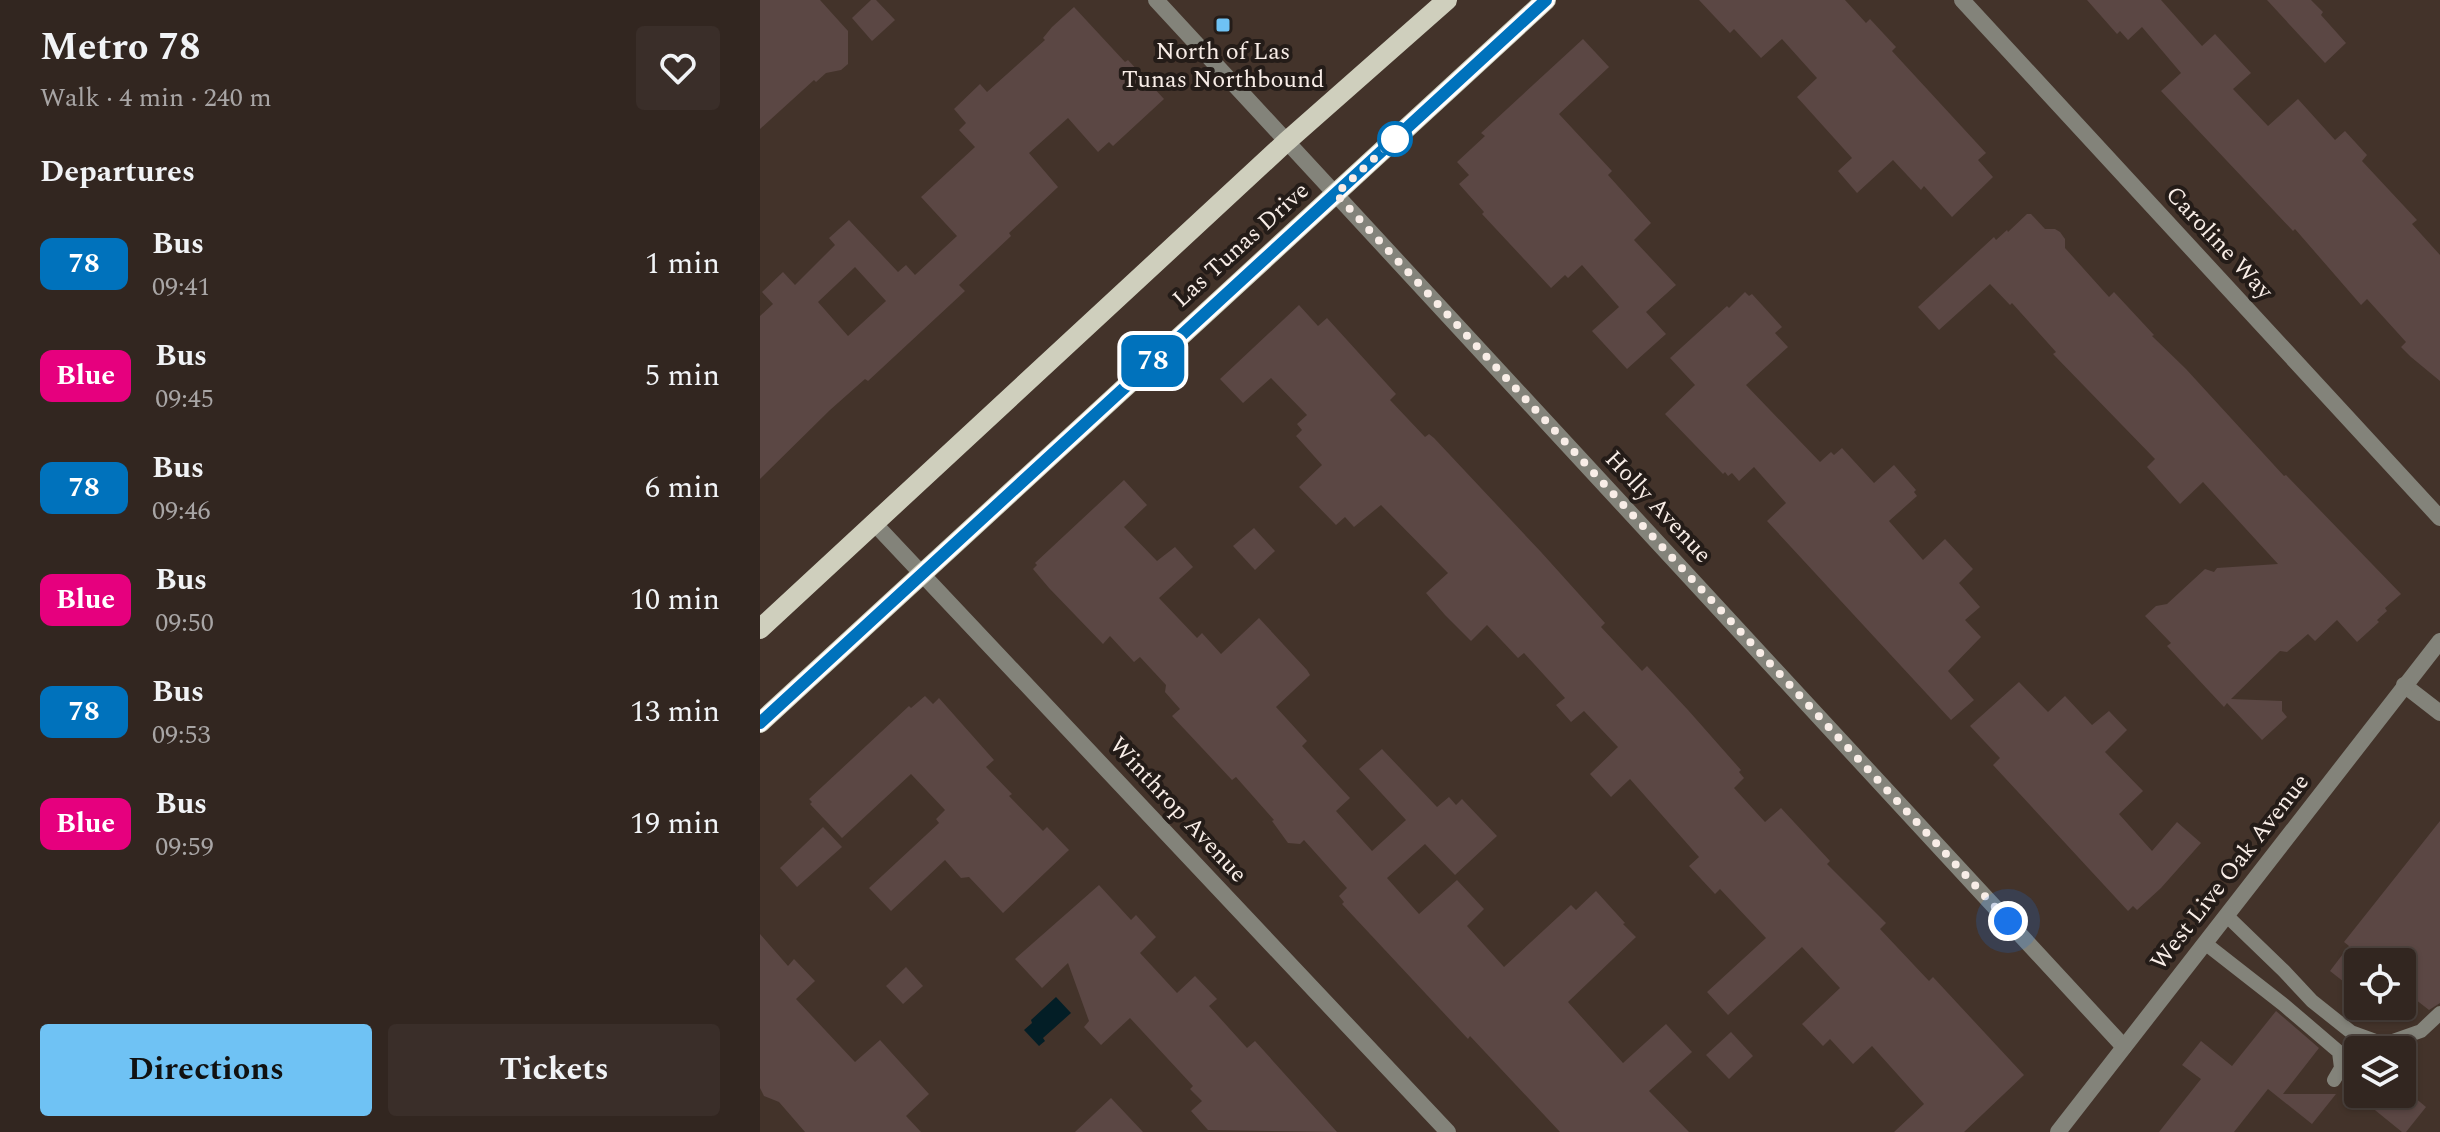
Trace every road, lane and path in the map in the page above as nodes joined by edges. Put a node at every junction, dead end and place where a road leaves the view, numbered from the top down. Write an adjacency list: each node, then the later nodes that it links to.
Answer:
1 (1156, 0): 5 (street, Holly Avenue)
2 (1447, 0): 5 (main road, Las Tunas Drive)
3 (1546, 0): 6 (main road, Las Tunas Drive)
4 (1962, 0): 7 (street, Caroline Way)
5 (1286, 142): 6 (street, Holly Avenue); 8 (main road, Las Tunas Drive)
6 (1336, 194): 9 (main road, Las Tunas Drive); 18 (street, Holly Avenue)
7 (2440, 518)
8 (873, 522): 9 (street, Winthrop Avenue); 10 (main road, Las Tunas Drive)
9 (921, 573): 14 (main road, Las Tunas Drive); 20 (street, Winthrop Avenue)
10 (760, 629)
11 (2440, 641): 12 (street, West Live Oak Avenue)
12 (2404, 685): 13 (street); 15 (street, West Live Oak Avenue)
13 (2440, 713)
14 (760, 723)
15 (2227, 916): 16 (street, West Live Oak Avenue); 17 (lane)
16 (2206, 944): 18 (street, West Live Oak Avenue); 19 (lane)
17 (2440, 1013)
18 (2124, 1047): 21 (street, West Live Oak Avenue)
19 (2334, 1080)
20 (1448, 1132)
21 (2058, 1132)

